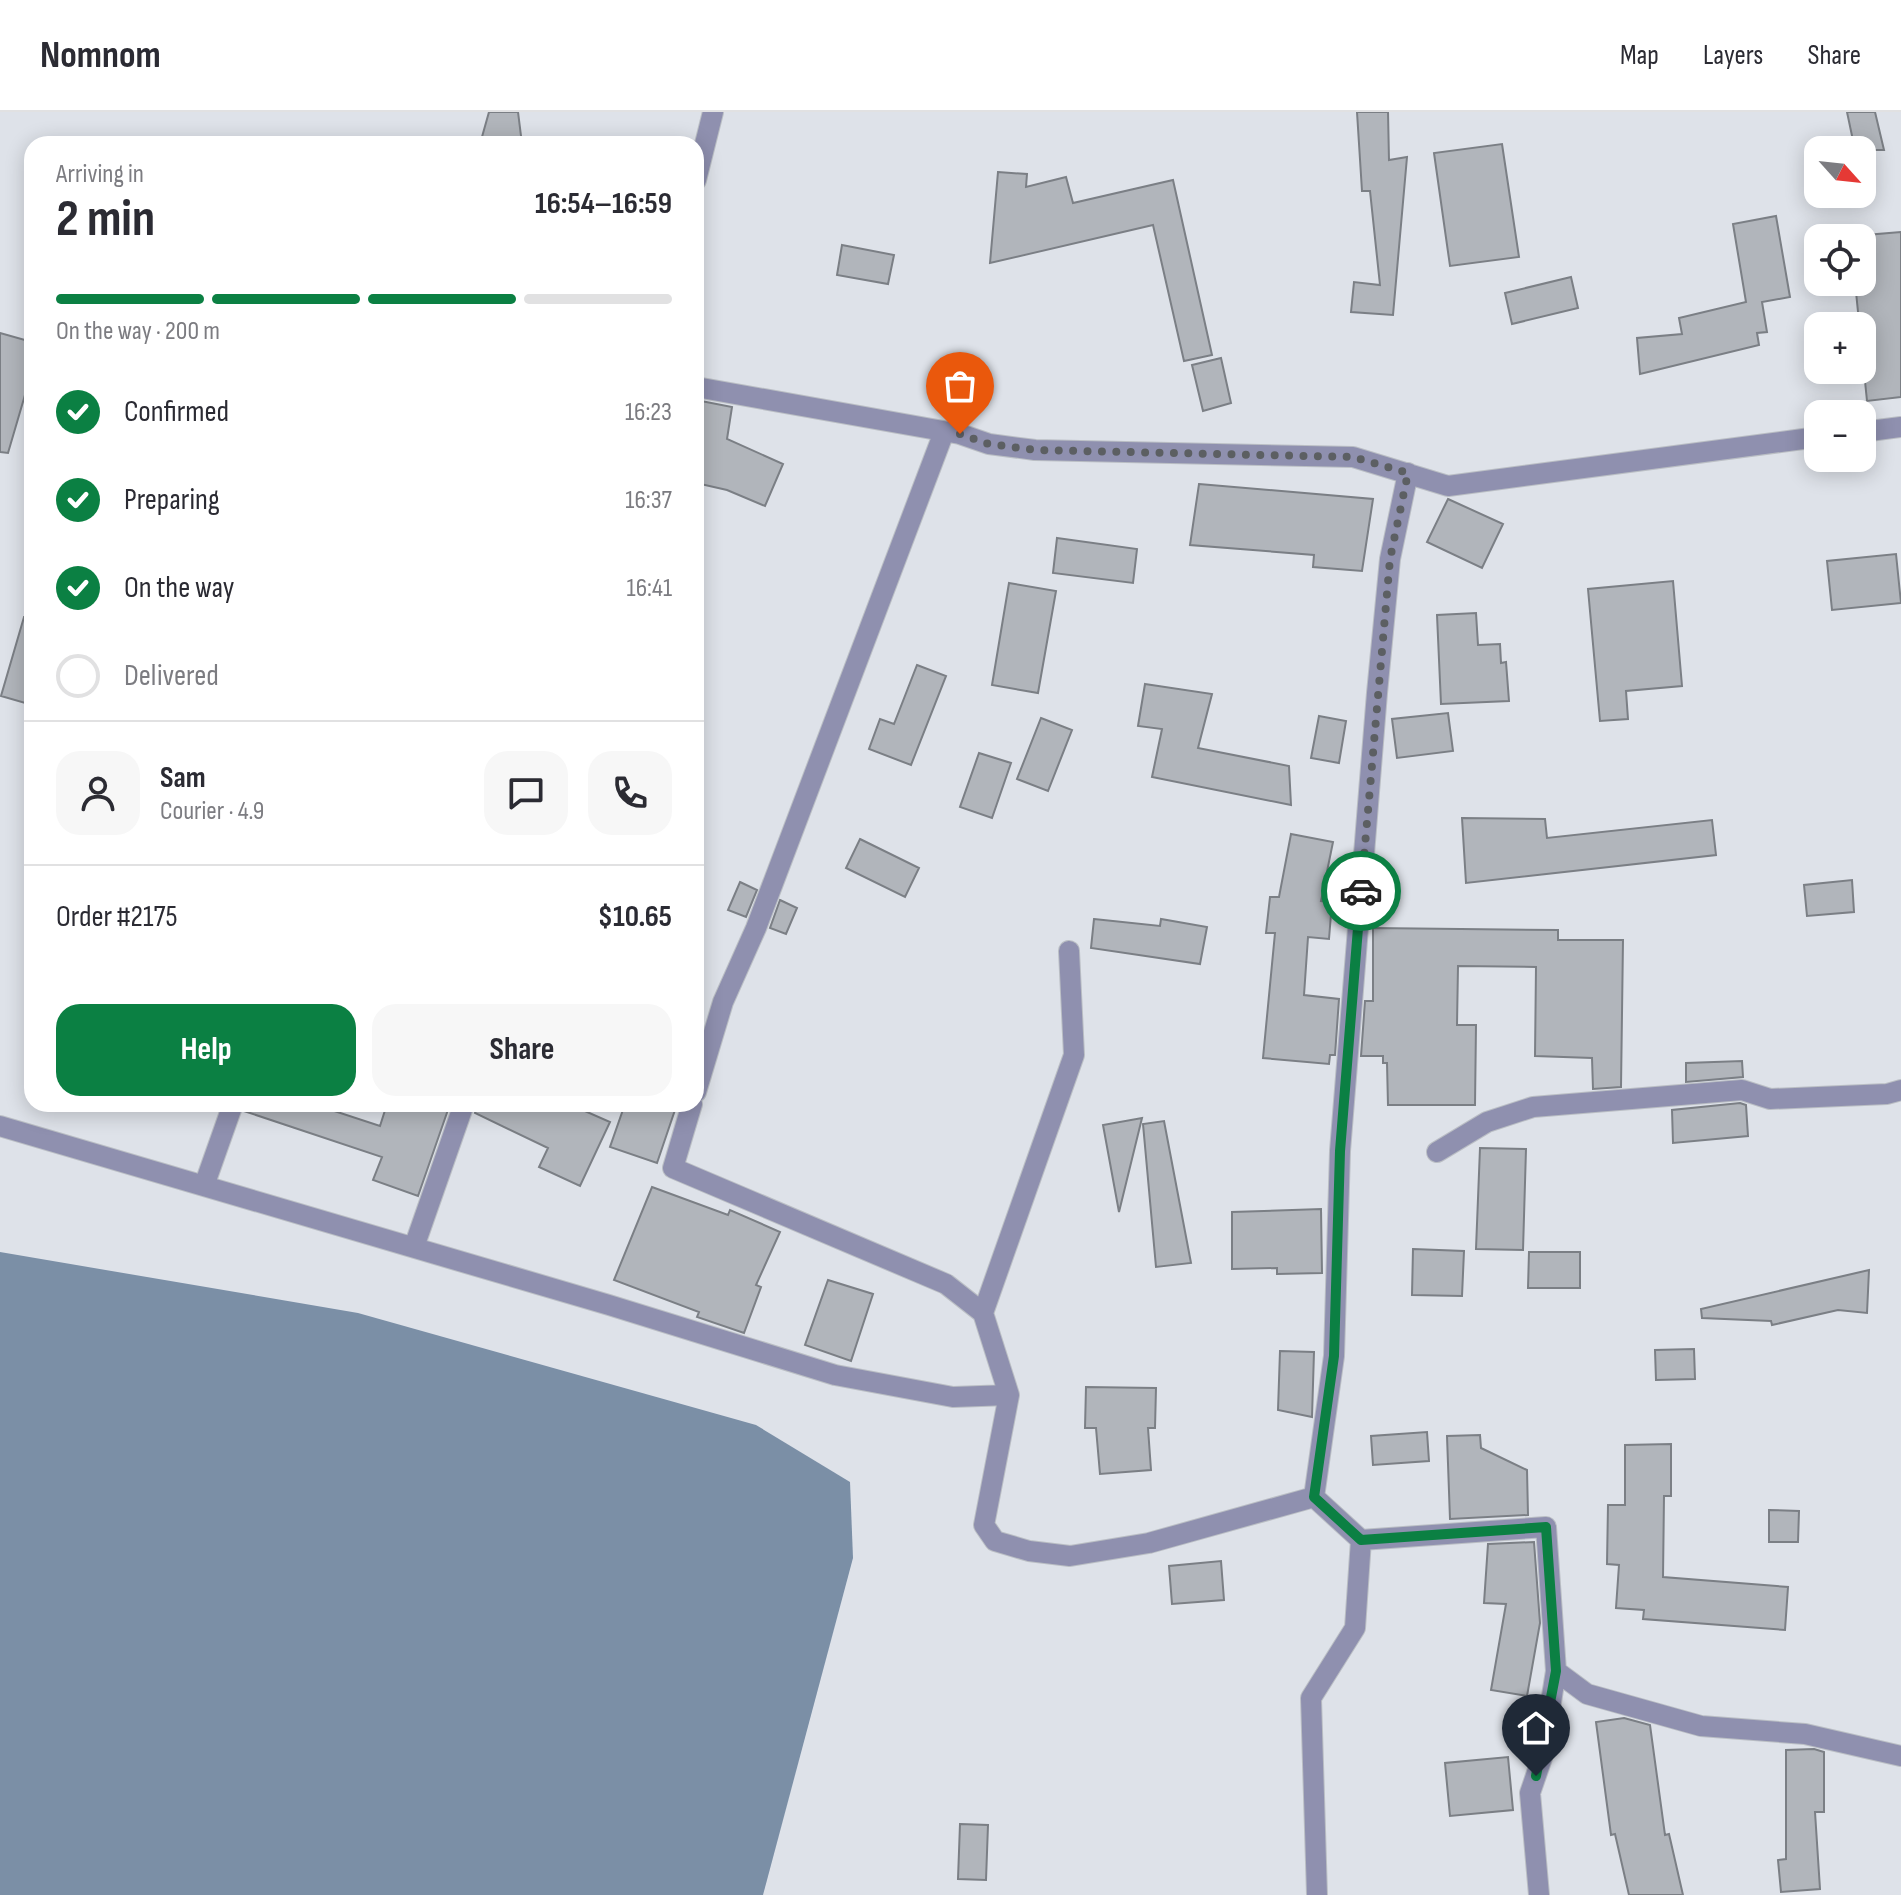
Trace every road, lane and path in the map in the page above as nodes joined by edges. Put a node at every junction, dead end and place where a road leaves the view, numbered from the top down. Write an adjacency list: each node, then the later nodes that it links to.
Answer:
1 (713, 112): 2 (street)
2 (704, 148)
3 (704, 388): 6 (street)
4 (1901, 427): 5 (street)
5 (1876, 430)
6 (944, 432): 8 (street); 10 (street)
7 (1804, 439): 8 (street)
8 (1408, 473): 21 (street)
9 (1069, 951): 19 (street)
10 (704, 1065)
11 (1901, 1090): 16 (street)
12 (230, 1112): 17 (street)
13 (461, 1112): 18 (street)
14 (690, 1112): 19 (street)
15 (0, 1126): 17 (street)
16 (1437, 1152)
17 (204, 1186): 18 (street)
18 (414, 1247): 20 (street)
19 (983, 1313): 20 (street)
20 (1009, 1395): 21 (street)
21 (1314, 1497): 22 (street)
22 (1361, 1540): 23 (street); 25 (street)
23 (1556, 1671): 24 (street); 26 (street)
24 (1901, 1756)
25 (1317, 1895)
26 (1539, 1895)

